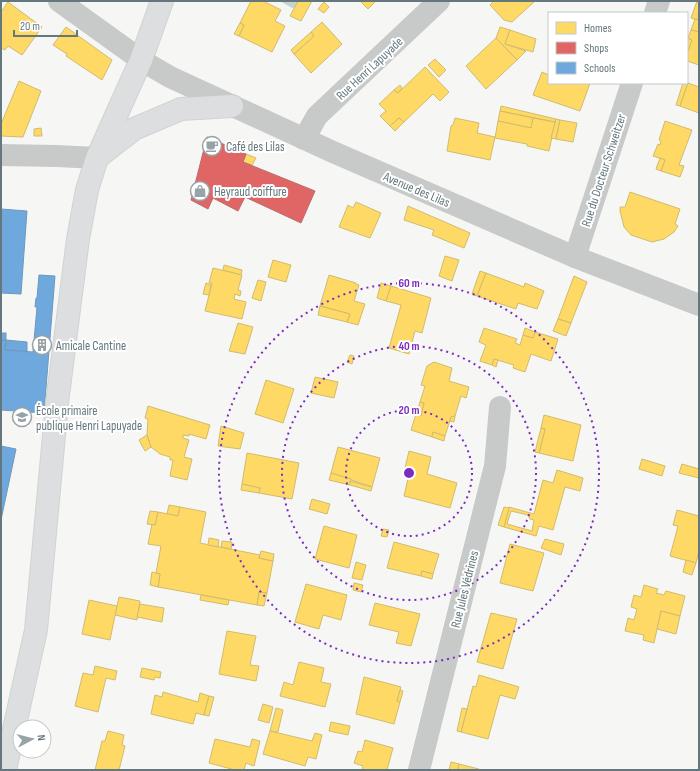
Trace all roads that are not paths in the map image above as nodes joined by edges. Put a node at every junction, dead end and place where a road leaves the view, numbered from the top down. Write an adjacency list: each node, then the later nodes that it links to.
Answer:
1 (59, 1): 6 (street, Avenue des Lilas)
2 (162, 1): 6 (main road)
3 (439, 1): 9 (street, Rue Henri Lapuyade)
4 (659, 1): 5 (street)
5 (655, 12)
6 (141, 60): 8 (street, Avenue des Lilas); 11 (main road)
7 (632, 84): 12 (street, Rue du Docteur Schweitzer)
8 (232, 106): 9 (street, Avenue des Lilas); 11 (main road)
9 (304, 139): 12 (street, Avenue des Lilas)
10 (1, 155): 11 (street)
11 (97, 158): 15 (main road)
12 (575, 257): 13 (street, Avenue des Lilas)
13 (699, 305)
14 (500, 407): 16 (street, Rue Jules Védrines)
15 (5, 770)
16 (419, 770)

